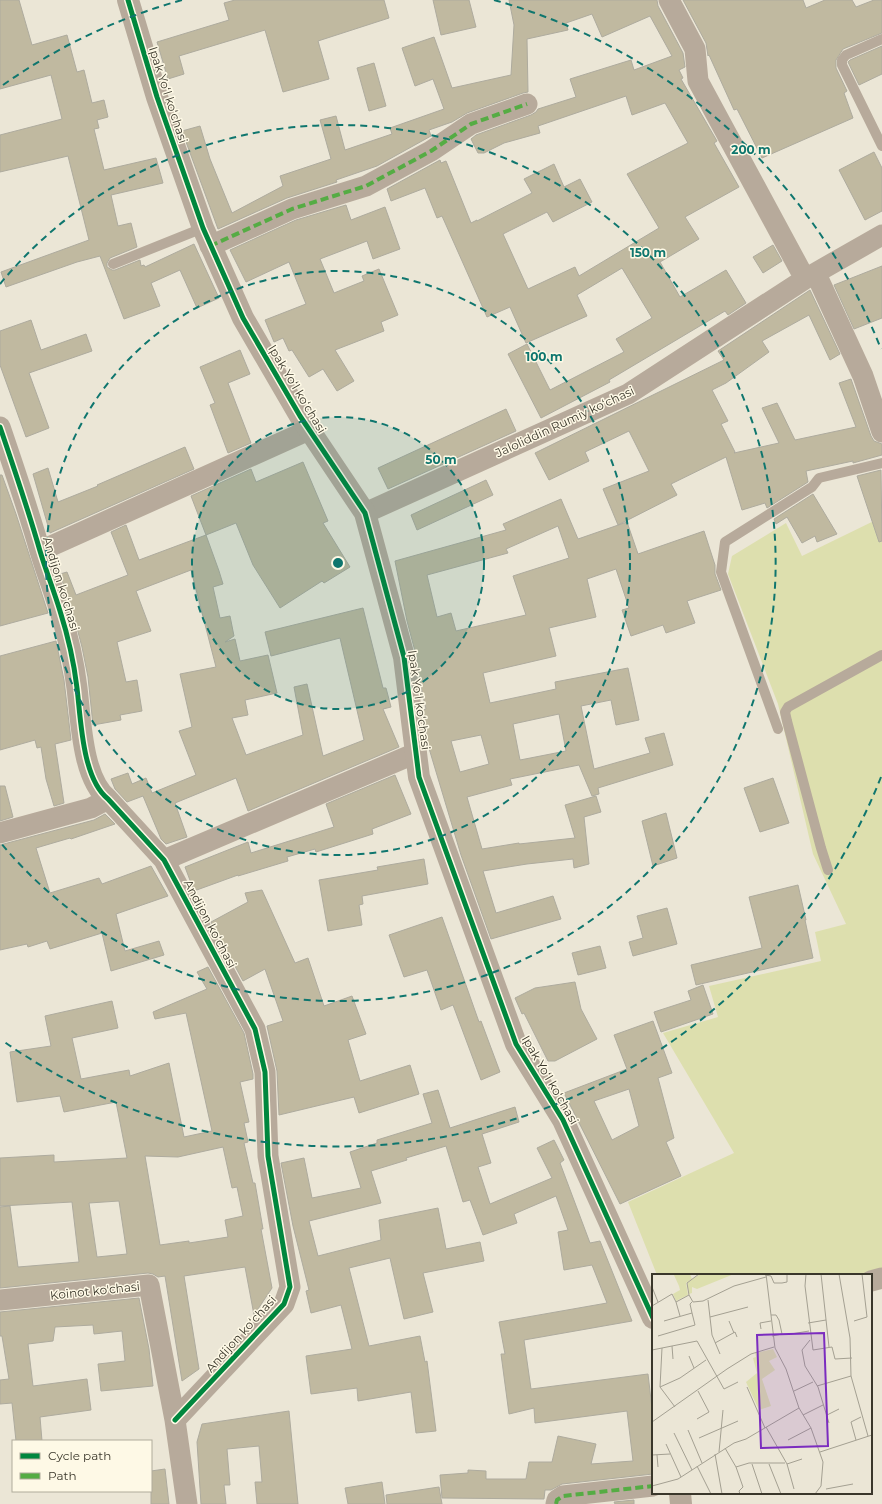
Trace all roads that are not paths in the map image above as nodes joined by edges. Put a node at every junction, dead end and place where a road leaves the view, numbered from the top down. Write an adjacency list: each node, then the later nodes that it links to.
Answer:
1 (128, 0): 7 (street, Ipak Yoʻl koʻchasi)
2 (670, 0): 9 (street)
3 (882, 39): 5 (lane)
4 (527, 104): 7 (street)
5 (882, 146)
6 (882, 235): 9 (street, Jaloliddin Rumiy koʻchasi)
7 (207, 237): 8 (lane); 11 (street, Ipak Yoʻl koʻchasi)
8 (113, 264)
9 (810, 276): 12 (street); 14 (street, Jaloliddin Rumiy koʻchasi)
10 (0, 427): 15 (street, Andijon koʻchasi)
11 (309, 430): 14 (street, Ipak Yoʻl koʻchasi); 15 (street, Andijon koʻchasi)
12 (882, 432)
13 (882, 463): 17 (lane)
14 (366, 513): 18 (street, Ipak Yoʻl koʻchasi)
15 (40, 551): 19 (street, Andijon koʻchasi)
16 (882, 655): 22 (lane)
17 (778, 729)
18 (416, 753): 21 (street); 26 (street, Ipak Yoʻl koʻchasi)
19 (108, 799): 20 (street); 21 (street, Andijon koʻchasi)
20 (0, 833)
21 (164, 860): 27 (street, Andijon koʻchasi)
22 (828, 870)
23 (882, 1278): 24 (street)
24 (872, 1281)
25 (0, 1300): 27 (street, Koinot ko'chasi)
26 (652, 1316)
27 (175, 1420): 30 (street)
28 (652, 1486): 31 (street)
29 (680, 1494): 32 (street)
30 (187, 1504)
31 (556, 1504)
32 (681, 1504)

